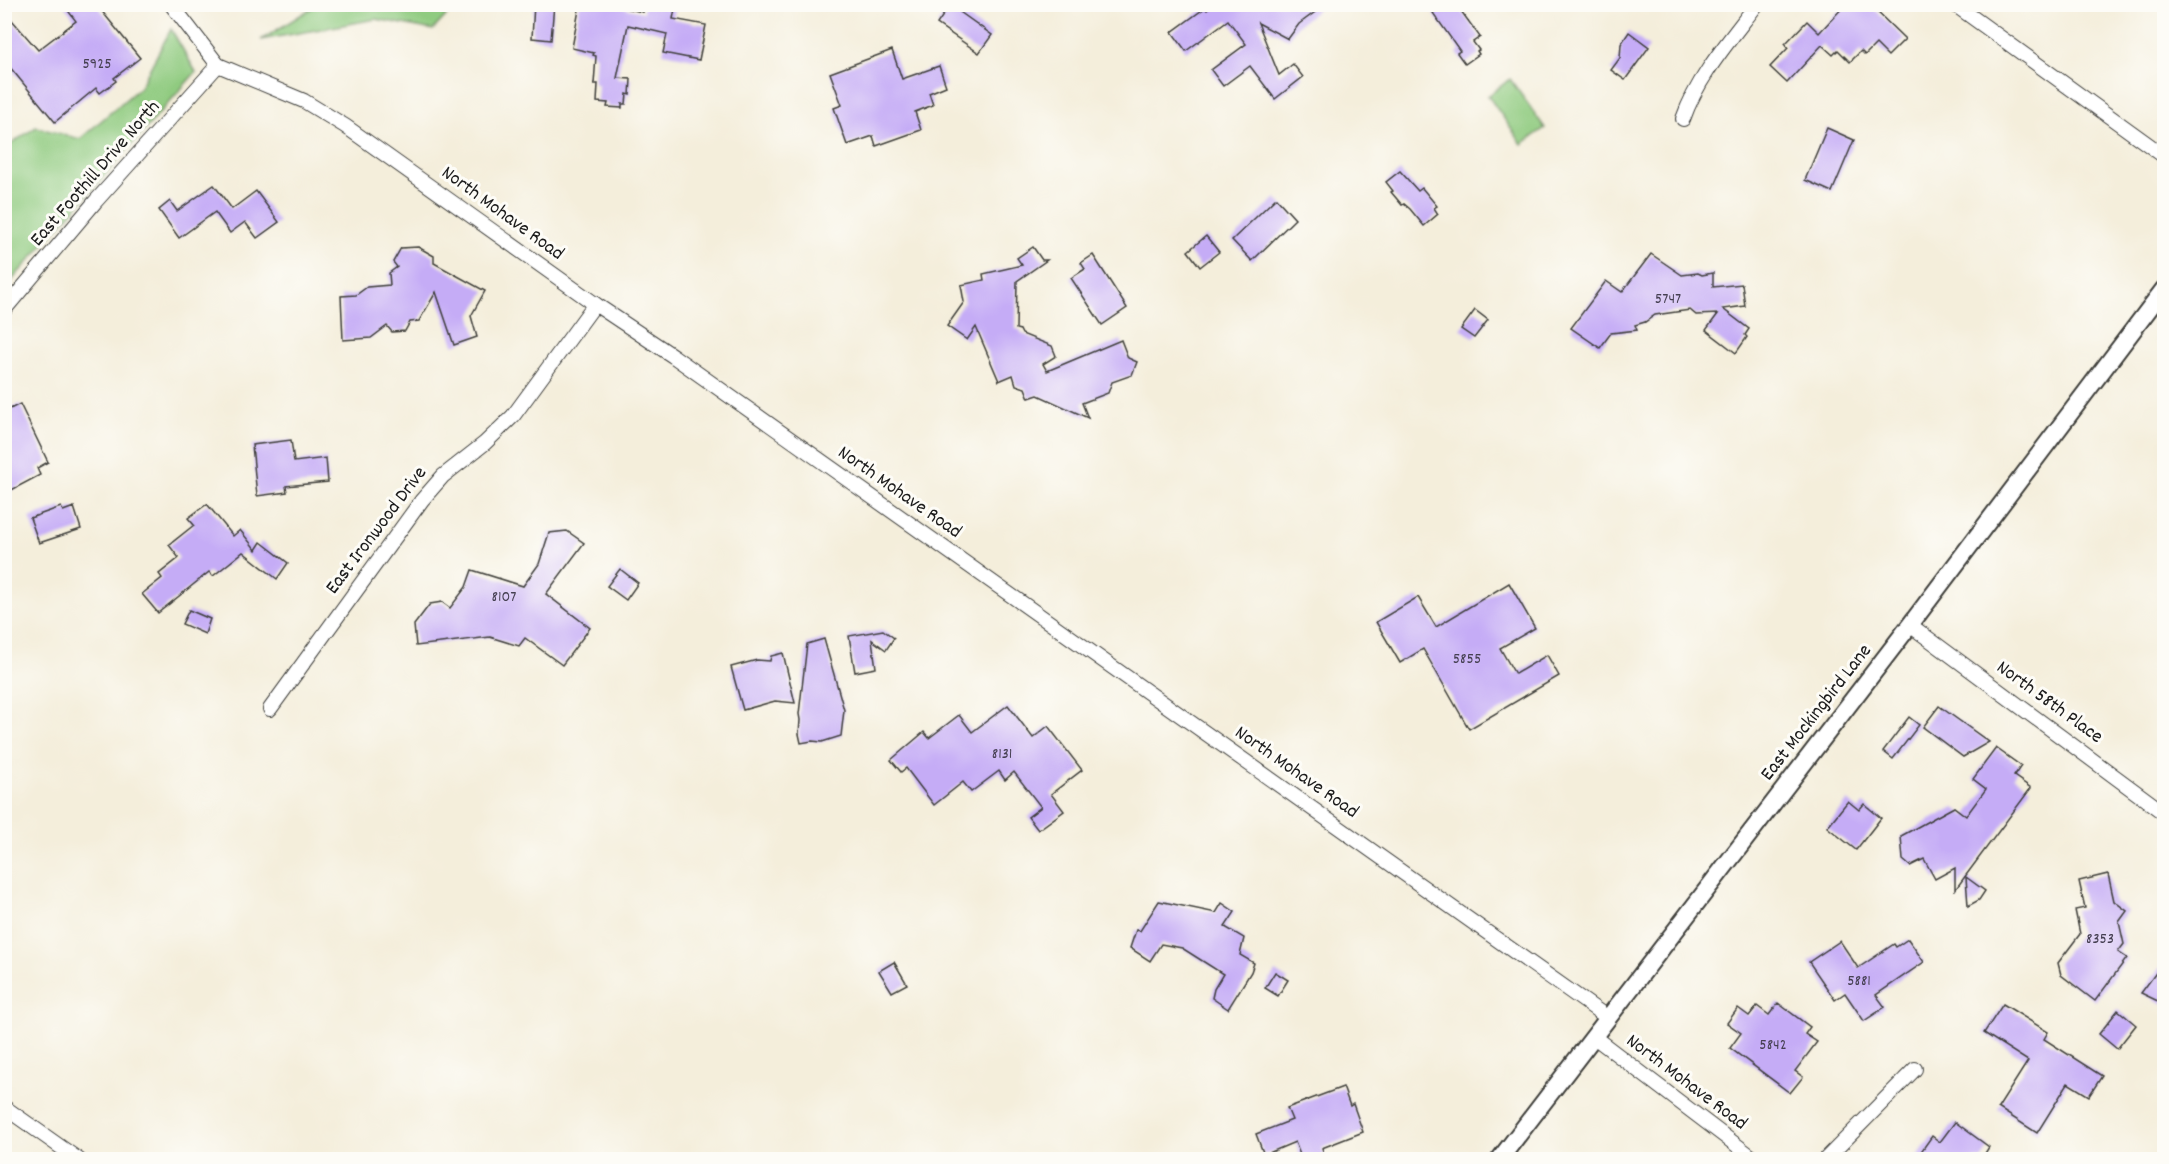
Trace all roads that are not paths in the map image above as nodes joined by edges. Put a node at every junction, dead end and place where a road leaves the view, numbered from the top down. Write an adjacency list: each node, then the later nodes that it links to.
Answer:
1 (171, 4): 4 (street)
2 (1757, 4): 5 (street)
3 (1954, 4): 6 (street)
4 (218, 66): 8 (street, North Mohave Road); 9 (street, East Foothill Drive North)
5 (1683, 119)
6 (2164, 156)
7 (2164, 289): 10 (street, East Mockingbird Lane)
8 (595, 304): 11 (street, East Ironwood Drive); 13 (street, North Mohave Road)
9 (4, 310)
10 (1910, 625): 12 (street, North 58th Place); 13 (street, East Mockingbird Lane)
11 (270, 709)
12 (2164, 813)
13 (1608, 1018): 14 (street, East Mockingbird Lane)
14 (1594, 1037): 18 (street, East Mockingbird Lane); 19 (street, North Mohave Road)
15 (1915, 1069): 20 (street)
16 (4, 1107): 17 (street)
17 (79, 1160)
18 (1499, 1160)
19 (1756, 1160)
20 (1825, 1160)

